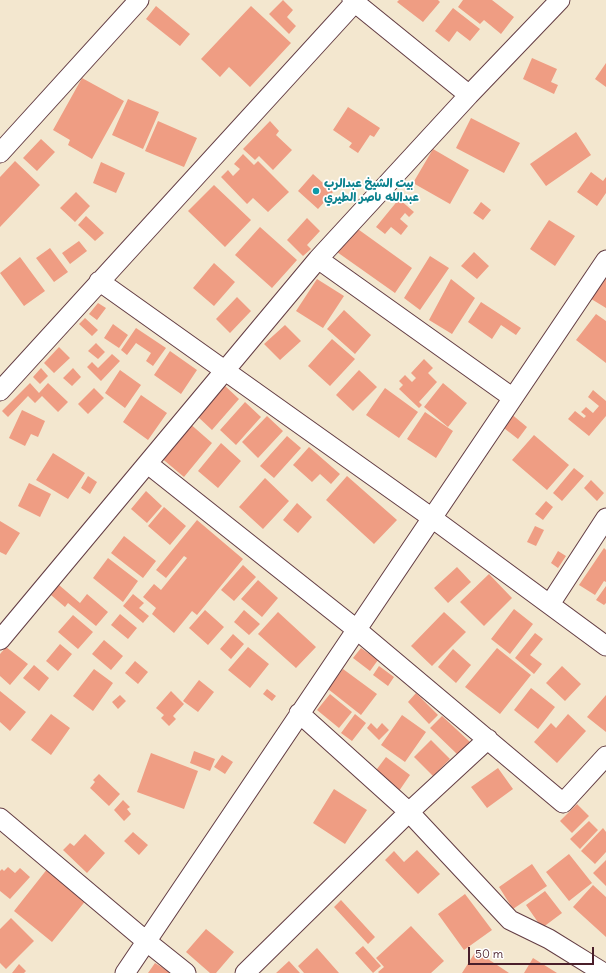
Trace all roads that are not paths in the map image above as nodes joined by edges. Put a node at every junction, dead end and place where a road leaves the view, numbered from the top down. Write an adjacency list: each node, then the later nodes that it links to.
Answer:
1 (138, 0): 5 (street)
2 (560, 0): 4 (street)
3 (355, 1): 4 (street); 8 (street)
4 (469, 95): 6 (street)
5 (0, 153)
6 (318, 259): 9 (street); 11 (street)
7 (606, 260): 11 (street)
8 (99, 281): 9 (street); 10 (street)
9 (225, 371): 12 (street); 13 (street)
10 (0, 391)
11 (513, 398): 13 (street)
12 (148, 464): 16 (street); 17 (street)
13 (432, 518): 15 (street); 16 (street)
14 (606, 518): 15 (street)
15 (550, 604): 18 (street)
16 (356, 629): 19 (street); 20 (street)
17 (0, 640)
18 (606, 646)
19 (299, 713): 22 (street); 24 (street)
20 (488, 739): 21 (street); 22 (street)
21 (604, 763)
22 (409, 812): 27 (street); 28 (street)
23 (0, 818): 24 (street)
24 (146, 941): 25 (street); 26 (street)
25 (125, 973)
26 (186, 973)
27 (245, 973)
28 (605, 973)

